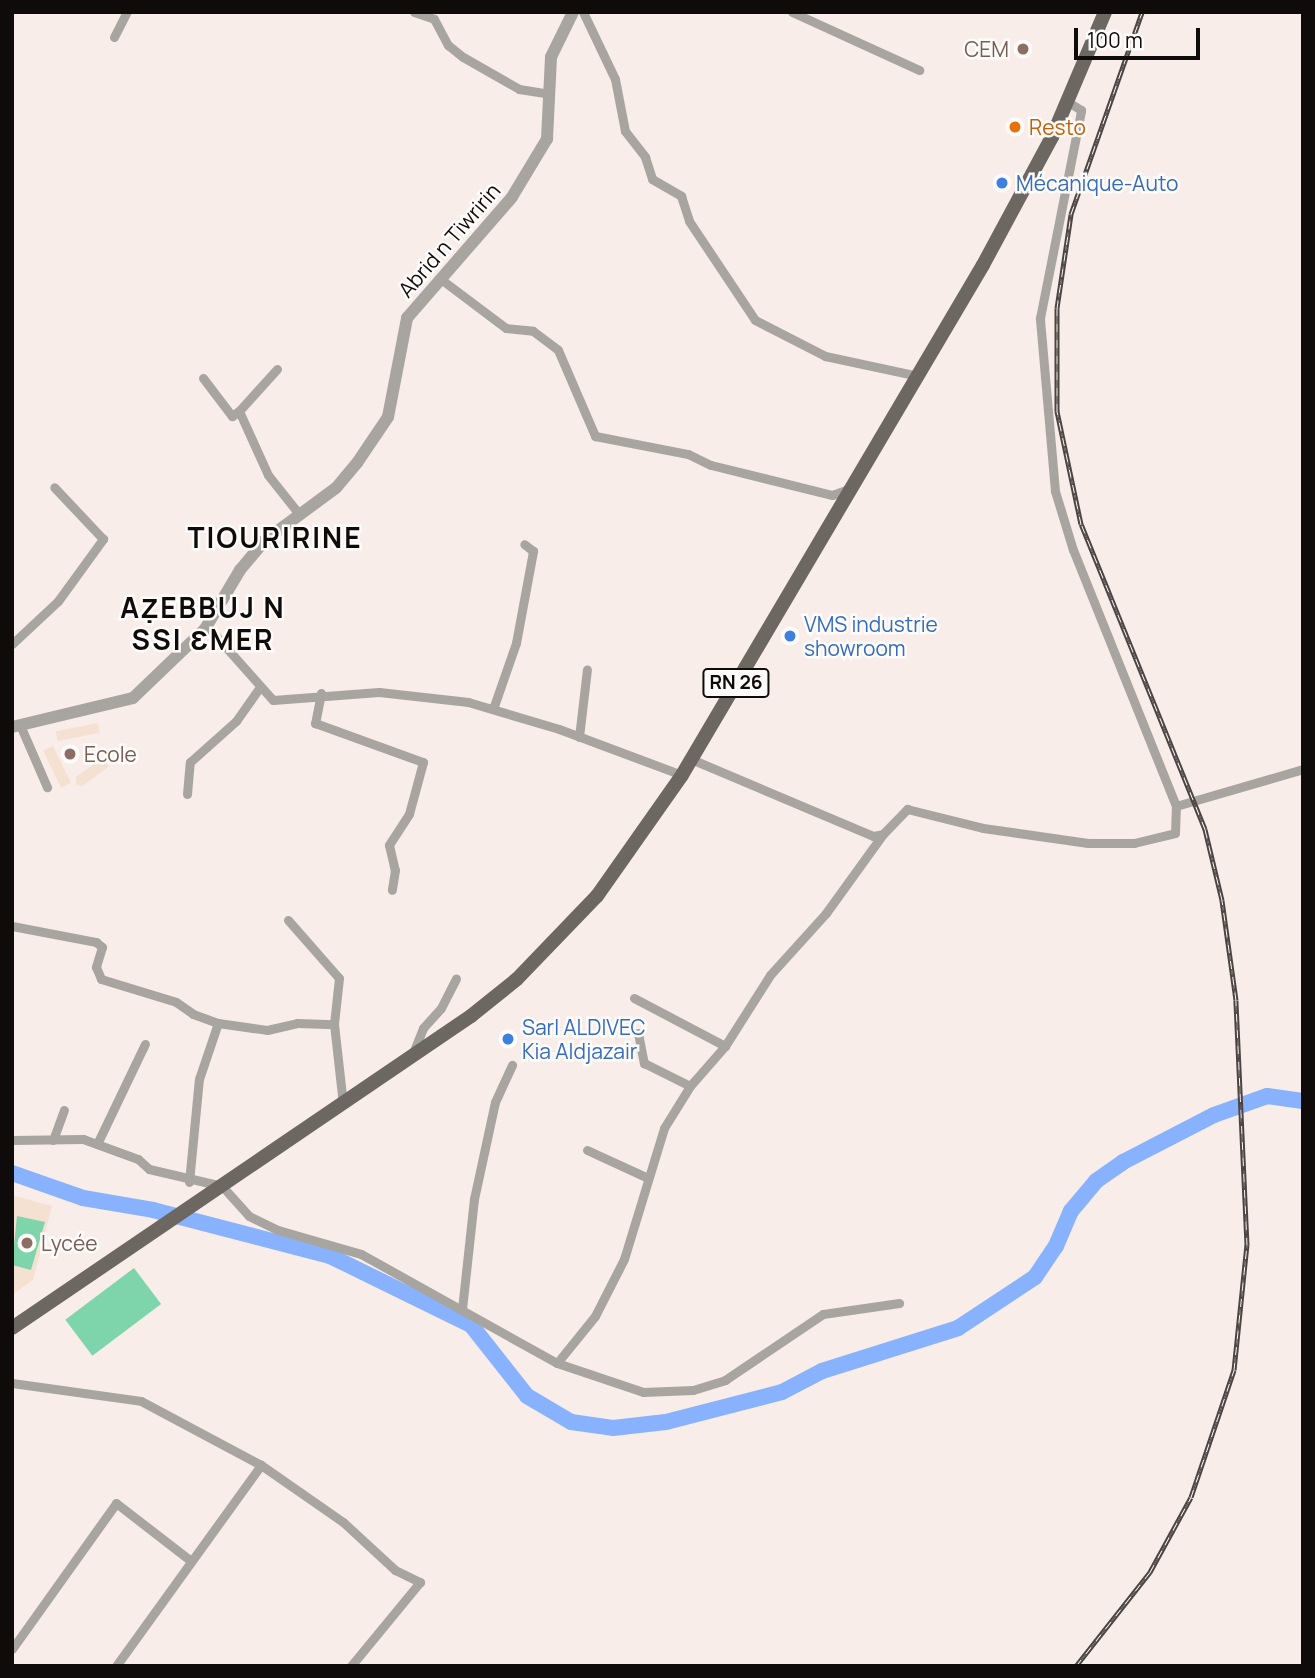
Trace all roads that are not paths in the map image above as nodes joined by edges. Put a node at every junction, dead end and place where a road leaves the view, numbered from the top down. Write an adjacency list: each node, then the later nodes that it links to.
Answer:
1 (127, 12): 7 (street)
2 (414, 12): 9 (street)
3 (573, 12): 9 (street, Abrid n Tiwririn)
4 (583, 12): 13 (street)
5 (792, 12): 8 (street)
6 (1105, 12): 10 (main road, RN 26)
7 (114, 37)
8 (919, 70)
9 (550, 94): 11 (street, Abrid n Tiwririn)
10 (1068, 102): 13 (main road, RN 26); 33 (street)
11 (442, 280): 17 (street); 18 (street, Abrid n Tiwririn)
12 (277, 369): 15 (street)
13 (919, 376): 17 (main road, RN 26)
14 (203, 378): 15 (street)
15 (239, 411): 18 (street)
16 (54, 486): 21 (street)
17 (851, 488): 28 (main road, RN 26)
18 (299, 514): 20 (street, Abrid n Tiwririn)
19 (524, 544): 25 (street)
20 (207, 626): 23 (street); 26 (street, Abrid n Tiwririn)
21 (12, 644)
22 (587, 669): 27 (street)
23 (260, 687): 24 (street); 32 (street)
24 (321, 693): 25 (street); 35 (street)
25 (493, 709): 27 (street)
26 (16, 726): 31 (street)
27 (579, 737): 30 (street)
28 (691, 760): 30 (main road, RN 26); 34 (street)
29 (1303, 769): 33 (street)
30 (682, 775): 45 (main road, RN 26)
31 (47, 787)
32 (187, 794)
33 (1176, 806): 34 (street)
34 (883, 834): 44 (street)
35 (393, 890)
36 (288, 920): 41 (street)
37 (12, 926): 40 (street)
38 (456, 979): 45 (street)
39 (634, 998): 44 (street)
40 (218, 1023): 41 (street); 55 (street)
41 (334, 1024): 48 (street)
42 (638, 1033): 47 (street)
43 (145, 1044): 52 (street)
44 (726, 1046): 47 (street)
45 (412, 1058): 48 (main road, RN 26)
46 (512, 1065): 58 (street)
47 (690, 1086): 54 (street)
48 (343, 1106): 56 (main road, RN 26)
49 (64, 1110): 50 (street)
50 (53, 1139): 51 (street); 52 (street)
51 (12, 1140)
52 (97, 1144): 55 (street)
53 (587, 1150): 54 (street)
54 (646, 1177): 60 (street)
55 (189, 1182): 56 (street)
56 (222, 1186): 58 (street); 59 (main road, RN 26)
57 (899, 1303): 60 (street)
58 (463, 1309): 60 (street)
59 (12, 1328)
60 (557, 1363)
61 (12, 1383): 62 (street)
62 (261, 1465): 63 (street); 66 (street)
63 (191, 1561): 64 (street); 65 (street)
64 (12, 1649)
65 (116, 1666)
66 (351, 1666)

